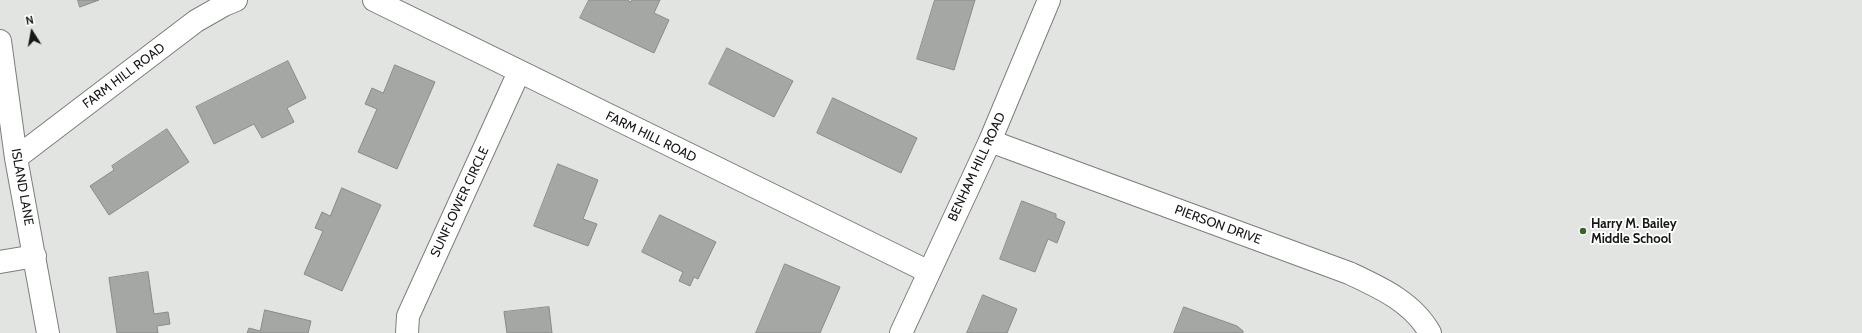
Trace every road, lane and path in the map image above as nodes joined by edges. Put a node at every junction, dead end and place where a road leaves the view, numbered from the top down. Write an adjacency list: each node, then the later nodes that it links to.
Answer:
1 (236, 0): 7 (street, FARM HILL ROAD)
2 (374, 0): 5 (street, FARM HILL ROAD)
3 (1049, 0): 6 (street, BENHAM HILL ROAD)
4 (0, 41): 7 (street, ISLAND LANE)
5 (519, 72): 10 (street, FARM HILL ROAD); 12 (street, SUNFLOWER CIRCLE)
6 (990, 141): 10 (street, BENHAM HILL ROAD); 14 (street, PIERSON DRIVE)
7 (16, 158): 8 (street, ISLAND LANE)
8 (35, 256): 9 (street); 11 (street, ISLAND LANE)
9 (0, 262)
10 (929, 272): 13 (street, BENHAM HILL ROAD)
11 (48, 333)
12 (407, 333)
13 (901, 333)
14 (1430, 333)

